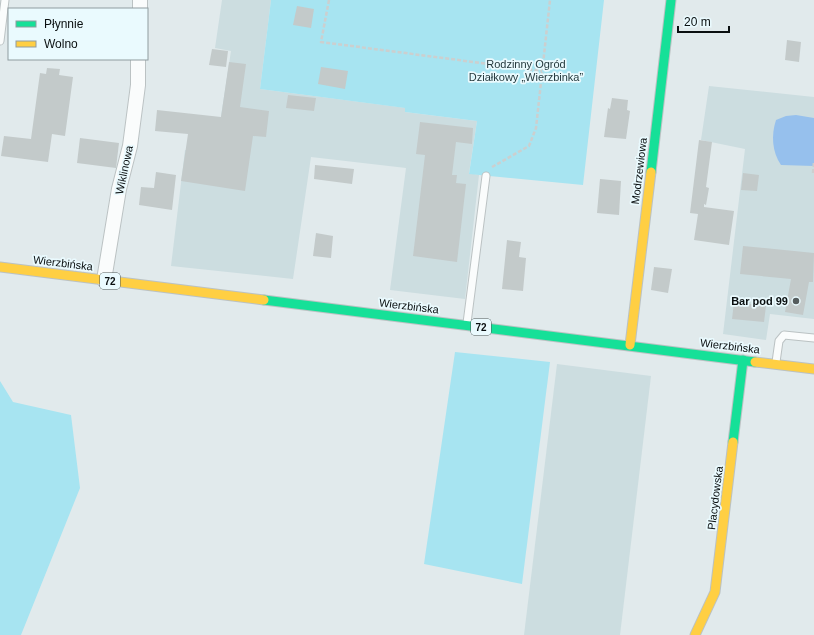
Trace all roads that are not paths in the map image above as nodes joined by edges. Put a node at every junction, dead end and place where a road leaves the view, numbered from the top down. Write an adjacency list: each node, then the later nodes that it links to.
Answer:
1 (6, 0): 3 (lane)
2 (671, 0): 10 (main road, Modrzewiowa)
3 (0, 41)
4 (138, 60): 7 (street, Wiklinowa)
5 (486, 176): 8 (lane)
6 (0, 267): 7 (main road, Wierzbińska / 72)
7 (104, 280): 8 (main road, Wierzbińska / 72)
8 (467, 325): 10 (main road, Wierzbińska / 72)
9 (814, 338): 12 (lane)
10 (630, 345): 11 (main road, Wierzbińska / 72)
11 (742, 360): 12 (main road, Wierzbińska / 72); 14 (main road, Placydowska)
12 (776, 364): 13 (main road, Wierzbińska / 72)
13 (814, 369)
14 (695, 635)

